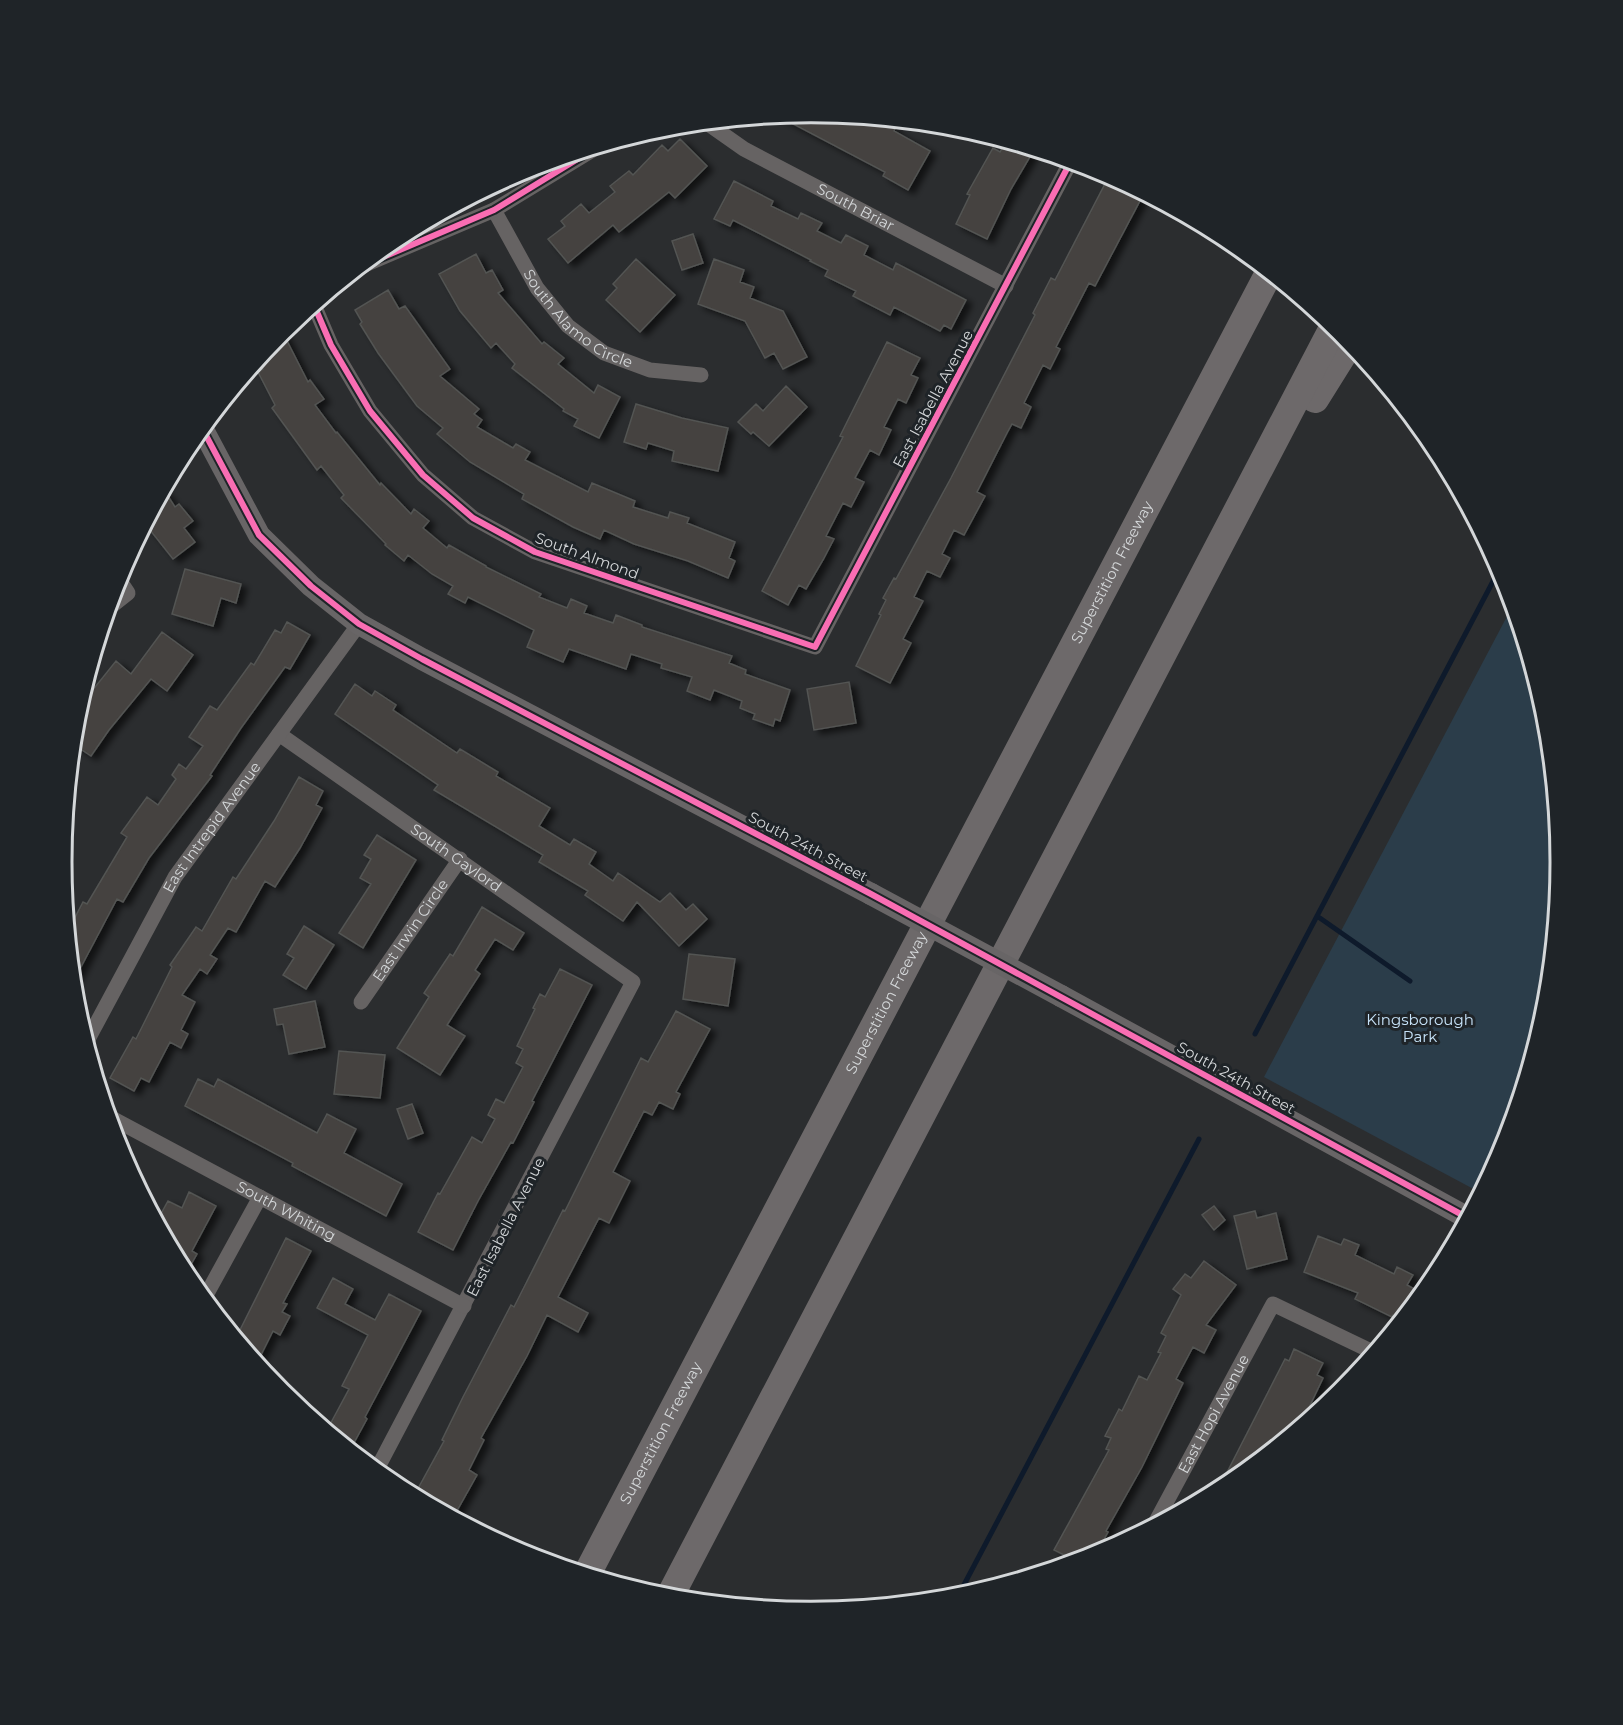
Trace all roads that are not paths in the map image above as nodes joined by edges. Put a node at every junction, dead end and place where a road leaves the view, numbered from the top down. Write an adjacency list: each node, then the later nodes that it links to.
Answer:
1 (715, 129): 8 (street, South Briar)
2 (571, 163): 4 (street)
3 (1067, 169): 8 (street, East Isabella Avenue)
4 (494, 210): 5 (street); 13 (street, South Alamo Circle)
5 (396, 252)
6 (1261, 275): 9 (highway)
7 (1266, 279): 9 (highway, Superstition Freeway)
8 (1006, 286): 17 (street, East Isabella Avenue)
9 (1254, 302): 31 (highway, Superstition Freeway)
10 (318, 313): 17 (street, South Almond)
11 (1329, 335): 15 (highway)
12 (1345, 351): 15 (highway)
13 (700, 375)
14 (207, 438): 16 (street, South 24th Street)
15 (1202, 578): 32 (highway)
16 (359, 624): 18 (street, East Intrepid Avenue); 25 (street, South 24th Street, bridge)
17 (815, 647)
18 (279, 734): 19 (street, South Gaylord); 22 (street, East Intrepid Avenue)
19 (460, 859): 20 (street, South Gaylord); 21 (street, East Irwin Circle)
20 (633, 982): 27 (street, East Isabella Avenue)
21 (361, 1002)
22 (92, 1033)
23 (119, 1122): 24 (street, South Whiting)
24 (260, 1197): 26 (street); 27 (street, South Whiting)
25 (1462, 1214)
26 (209, 1290)
27 (464, 1306): 29 (street, East Isabella Avenue)
28 (1368, 1349): 30 (street, East Hopi Avenue)
29 (380, 1463)
30 (1160, 1514)
31 (590, 1568)
32 (674, 1589)

